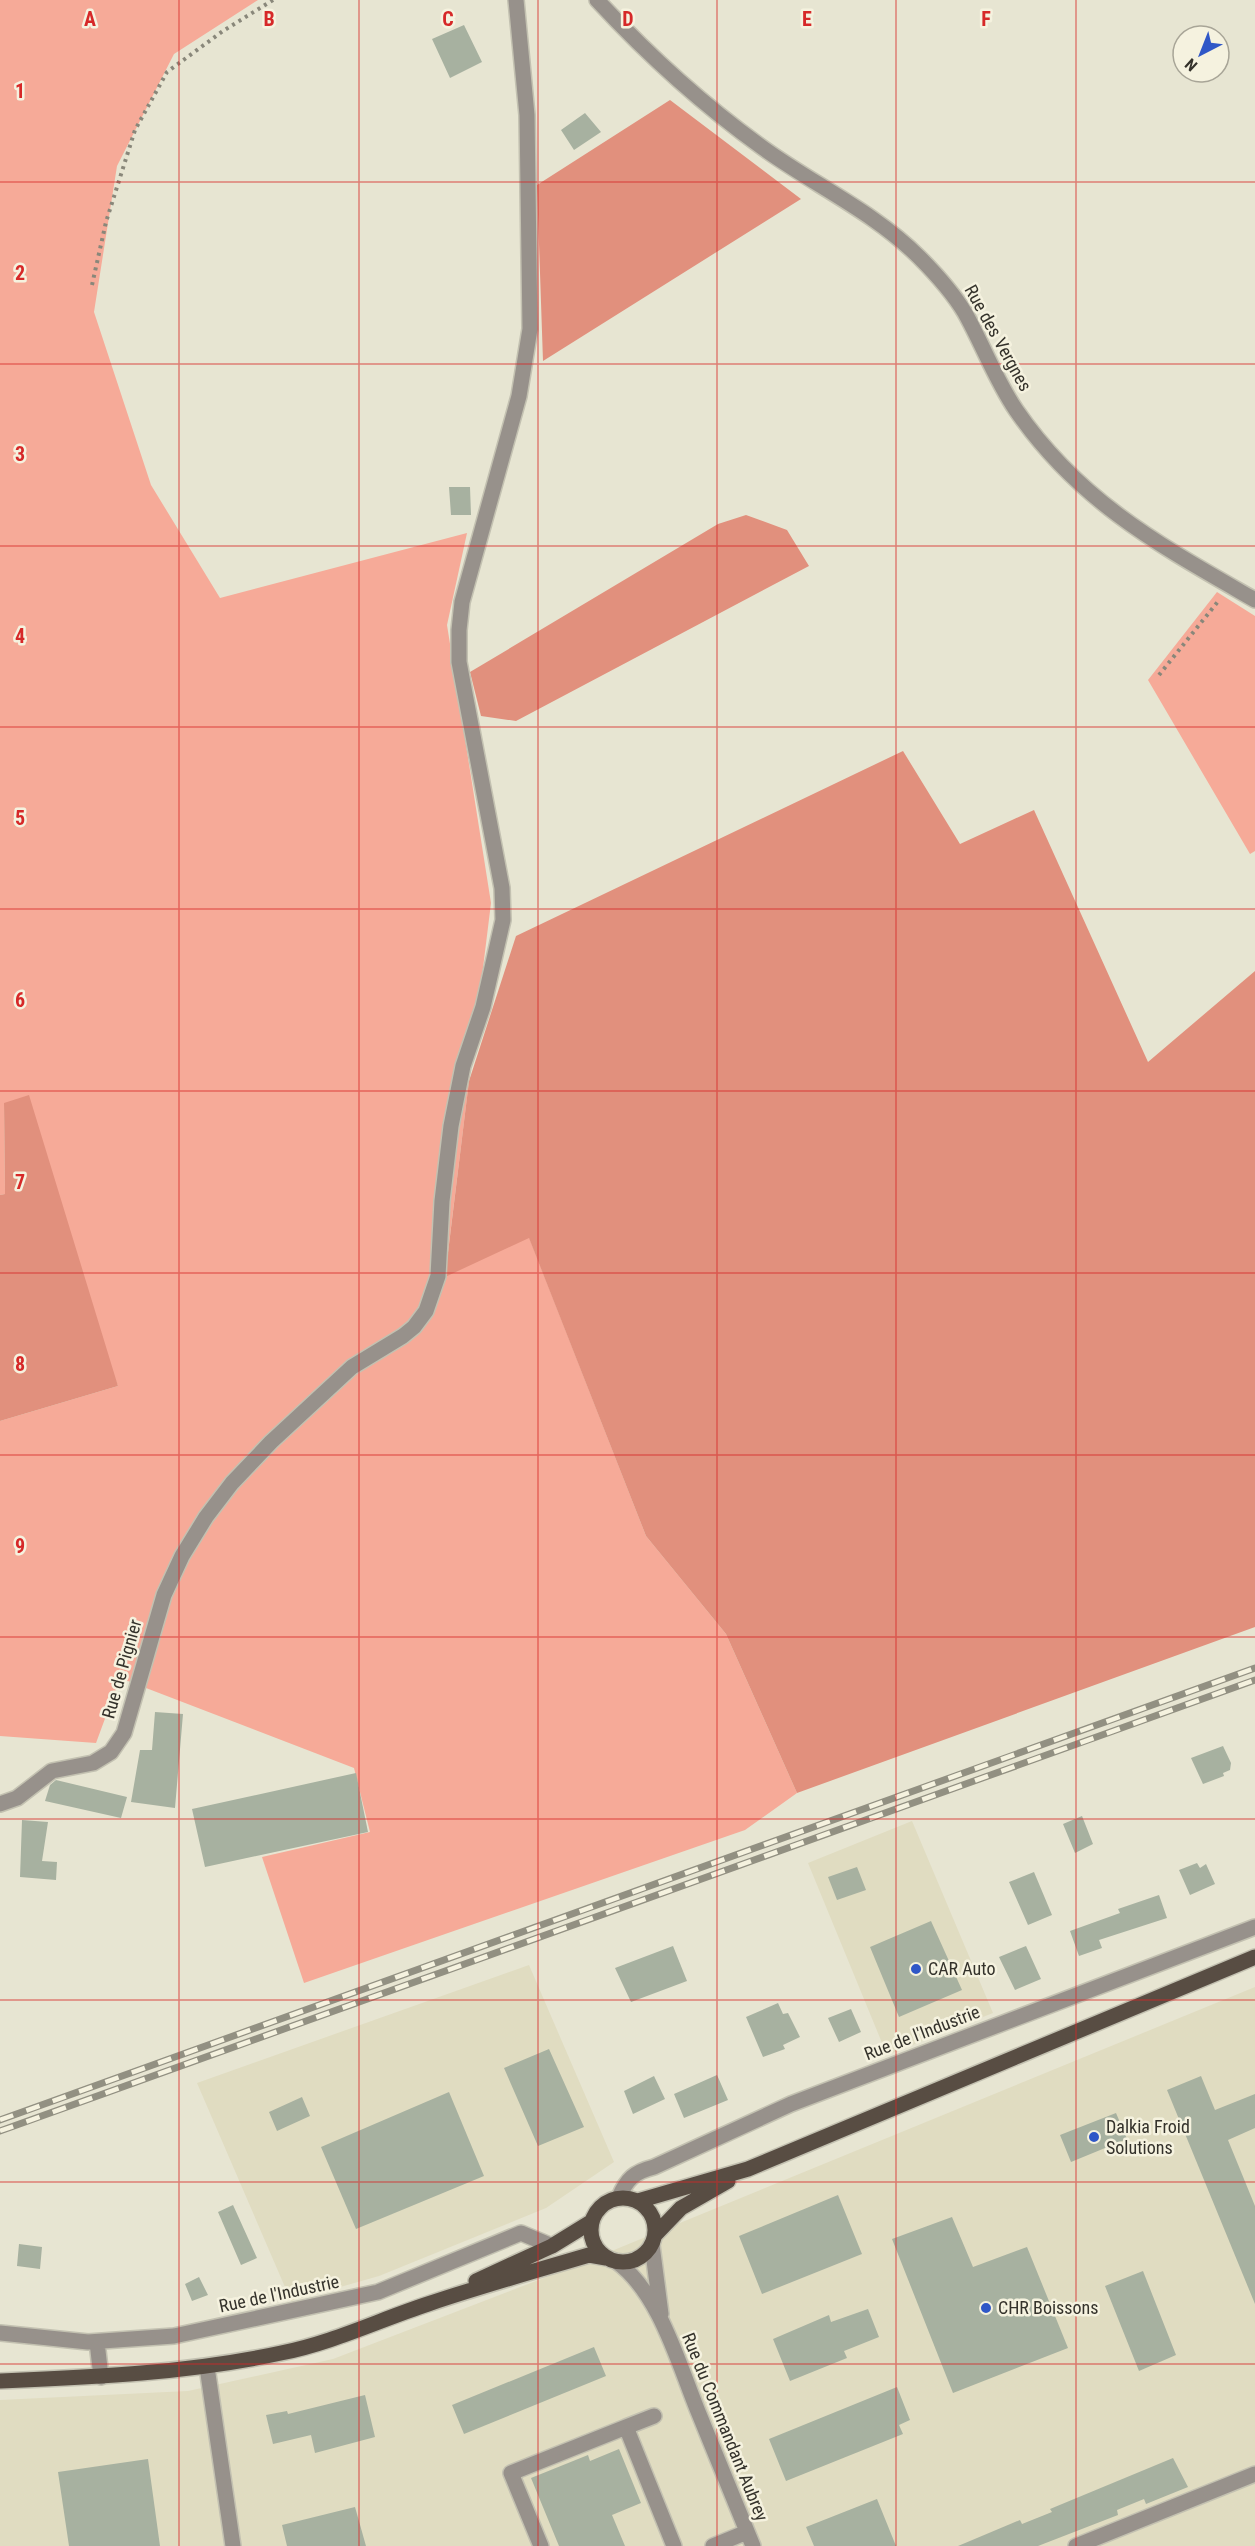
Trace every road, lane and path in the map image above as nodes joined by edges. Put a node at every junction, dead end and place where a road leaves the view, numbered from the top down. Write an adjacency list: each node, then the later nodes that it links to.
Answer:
1 (273, 0): 4 (path)
2 (516, 0): 8 (street, Rue de Pignier)
3 (597, 0): 5 (street, Rue des Vergnes)
4 (92, 285)
5 (1230, 586): 6 (street, Rue des Vergnes); 7 (path)
6 (1255, 600)
7 (1159, 675)
8 (0, 1804)
9 (1255, 1927): 12 (street, Rue de l'Industrie)
10 (1255, 1957): 11 (main road)
11 (748, 2169): 13 (main road); 15 (main road)
12 (619, 2197): 13 (main road); 14 (main road)
13 (638, 2201): 15 (main road)
14 (591, 2222): 16 (main road); 17 (main road)
15 (654, 2240): 17 (main road); 19 (street, Rue du Commandant Aubrey)
16 (552, 2246): 18 (main road); 21 (street, Rue de l'Industrie)
17 (612, 2260): 18 (main road); 19 (street, Rue du Commandant Aubrey)
18 (426, 2304): 22 (main road)
19 (662, 2323): 28 (street, Rue du Commandant Aubrey)
20 (0, 2333): 21 (street, Rue de l'Industrie)
21 (97, 2342): 23 (street)
22 (207, 2367): 23 (main road); 29 (street)
23 (101, 2377): 24 (main road)
24 (0, 2381)
25 (654, 2415): 26 (street)
26 (626, 2427): 30 (street); 31 (street)
27 (1255, 2474): 33 (street)
28 (750, 2539): 32 (street)
29 (233, 2546)
30 (541, 2546)
31 (674, 2546)
32 (713, 2546)
33 (1077, 2546)

